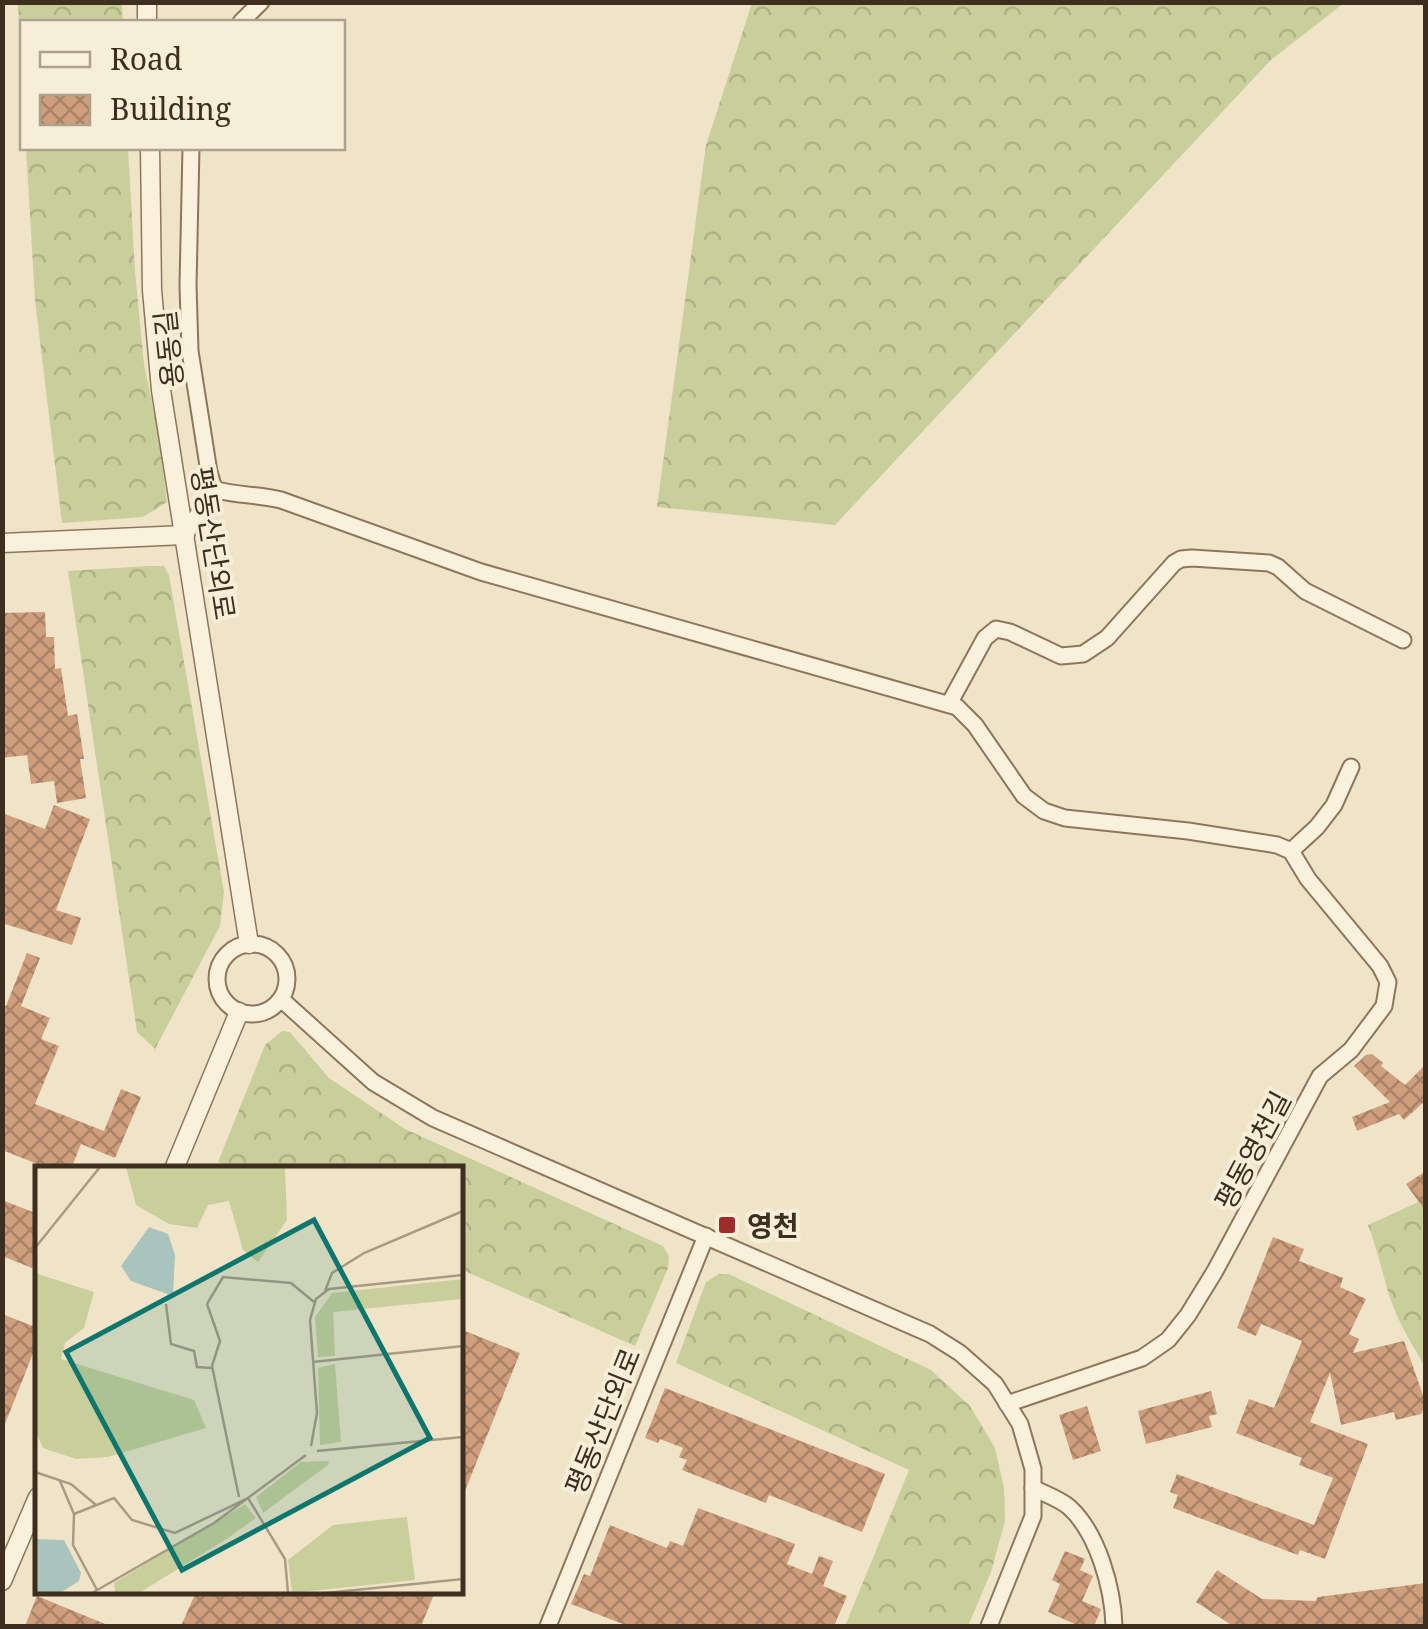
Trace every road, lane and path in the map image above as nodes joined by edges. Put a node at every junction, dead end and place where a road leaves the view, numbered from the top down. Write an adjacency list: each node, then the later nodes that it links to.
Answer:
1 (261, 2): 2 (street)
2 (243, 20)
3 (150, 150): 6 (street, 평동산단외로)
4 (190, 150): 5 (street, 용동길)
5 (214, 490): 6 (street); 9 (street)
6 (185, 535): 7 (street); 12 (street, 평동산단외로)
7 (2, 544)
8 (1403, 640): 9 (street)
9 (949, 704): 11 (street)
10 (1350, 767): 11 (street)
11 (1291, 851): 17 (street, 평동영천길)
12 (249, 944): 13 (street); 14 (street)
13 (281, 999): 14 (street); 16 (street)
14 (239, 1012): 15 (street)
15 (175, 1166)
16 (706, 1236): 17 (street); 21 (street, 평동산단외로)
17 (1007, 1404): 18 (street)
18 (1033, 1488): 22 (street); 23 (street)
19 (35, 1504): 20 (street)
20 (2, 1581)
21 (548, 1626)
22 (989, 1626)
23 (1114, 1626)

